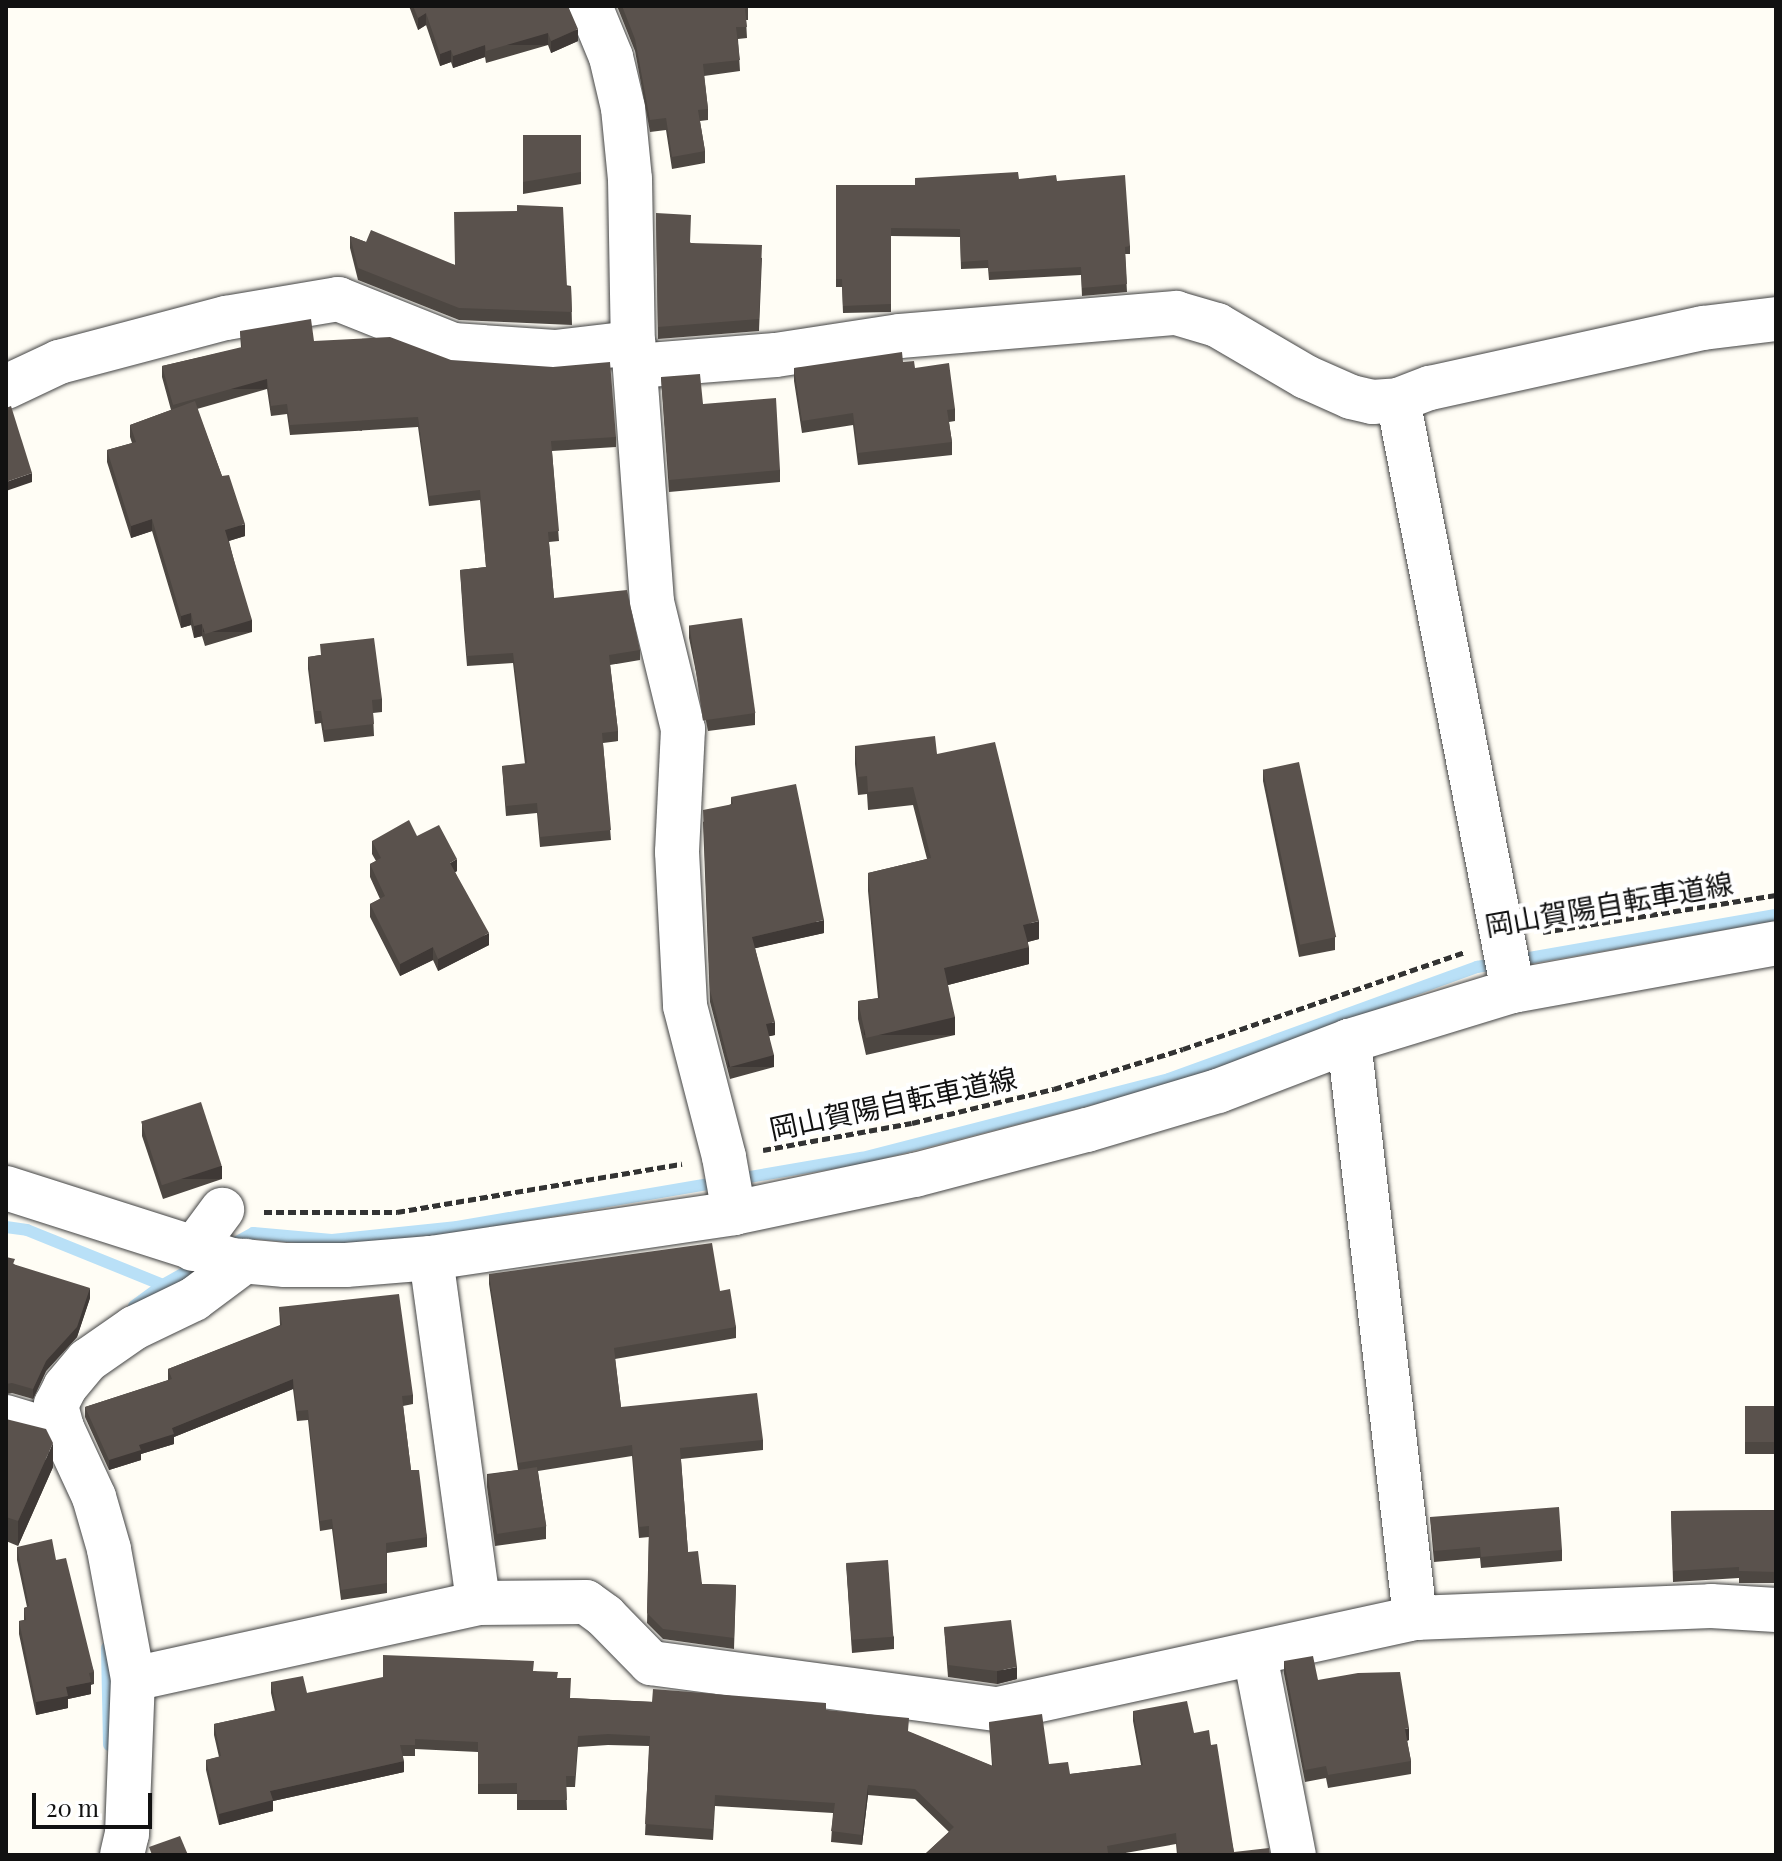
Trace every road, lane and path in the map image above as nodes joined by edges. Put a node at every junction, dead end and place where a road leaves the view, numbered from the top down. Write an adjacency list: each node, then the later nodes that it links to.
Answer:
1 (590, 6): 3 (street)
2 (1776, 319): 5 (street)
3 (635, 355): 4 (street); 5 (street); 10 (street)
4 (6, 387)
5 (1398, 400): 8 (street)
6 (1776, 895): 8 (path, 岡山賀陽自転車道線)
7 (1776, 943): 8 (street)
8 (1507, 964): 9 (street); 10 (path, 岡山賀陽自転車道線)
9 (1349, 1041): 10 (street); 18 (street)
10 (729, 1182): 12 (path, 岡山賀陽自転車道線); 14 (street)
11 (6, 1188): 13 (street)
12 (222, 1210): 13 (street)
13 (217, 1256): 14 (street); 15 (street)
14 (431, 1258): 16 (street)
15 (42, 1425): 20 (street)
16 (478, 1603): 19 (street); 20 (street)
17 (1776, 1610): 18 (street)
18 (1415, 1618): 19 (street)
19 (1255, 1655): 22 (street)
20 (133, 1679): 21 (street)
21 (122, 1855)
22 (1294, 1855)

